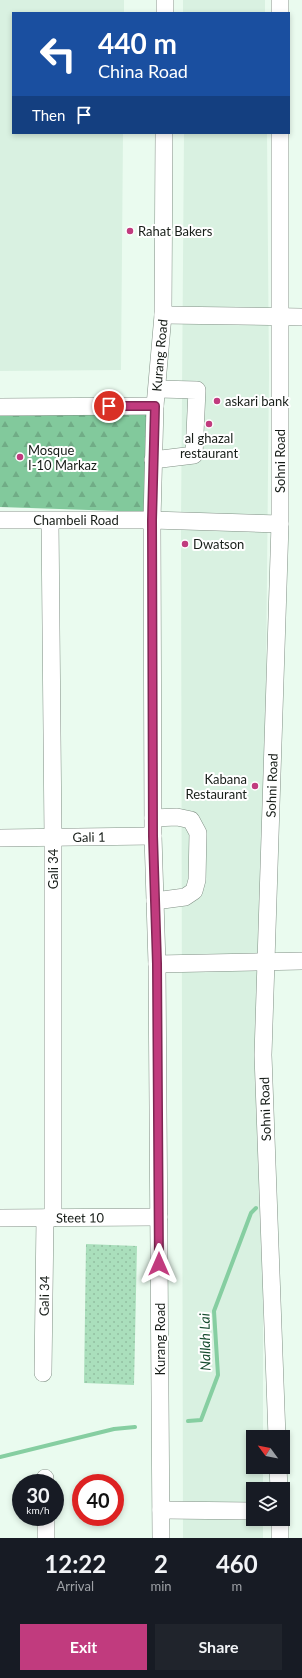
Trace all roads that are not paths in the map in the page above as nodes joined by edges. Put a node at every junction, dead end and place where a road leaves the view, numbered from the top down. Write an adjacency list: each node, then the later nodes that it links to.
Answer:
1 (165, 0): 3 (street)
2 (280, 0): 4 (street)
3 (165, 12)
4 (280, 12)
5 (164, 134): 7 (street, Kurang Road)
6 (280, 134): 8 (street, Sohni Road)
7 (163, 315): 8 (street); 10 (street, Kurang Road)
8 (281, 317): 9 (street); 17 (street, Sohni Road)
9 (302, 317)
10 (158, 389): 11 (street, Kurang Road); 13 (street)
11 (155, 406): 12 (street); 13 (street, Kurang Road)
12 (0, 407)
13 (153, 460): 15 (street, Kurang Road)
14 (0, 520): 16 (street, Chambeli Road)
15 (152, 520): 16 (street, Chambeli Road); 17 (street, Chambeli Road); 18 (street, Kurang Road)
16 (50, 521): 21 (street, Gali 34)
17 (280, 524): 24 (street, Sohni Road)
18 (153, 818): 19 (street, Kurang Road); 22 (street)
19 (153, 836): 21 (street, Gali 1); 22 (street, Kurang Road)
20 (0, 838): 21 (street, Gali 1)
21 (53, 838): 28 (street, Gali 34)
22 (155, 901): 25 (street, Kurang Road)
23 (302, 961): 24 (street)
24 (266, 962): 25 (street); 30 (street, Sohni Road)
25 (157, 964): 26 (street, Kurang Road)
26 (159, 1217): 28 (street, Steet 10); 31 (street, Kurang Road)
27 (0, 1218): 28 (street, Steet 10)
28 (49, 1218): 29 (street, Gali 34)
29 (43, 1373)
30 (277, 1430)
31 (161, 1510): 32 (street); 36 (street, Kurang Road)
32 (246, 1511)
33 (46, 1526): 35 (street)
34 (280, 1526): 37 (street)
35 (46, 1538)
36 (161, 1538)
37 (280, 1538)

